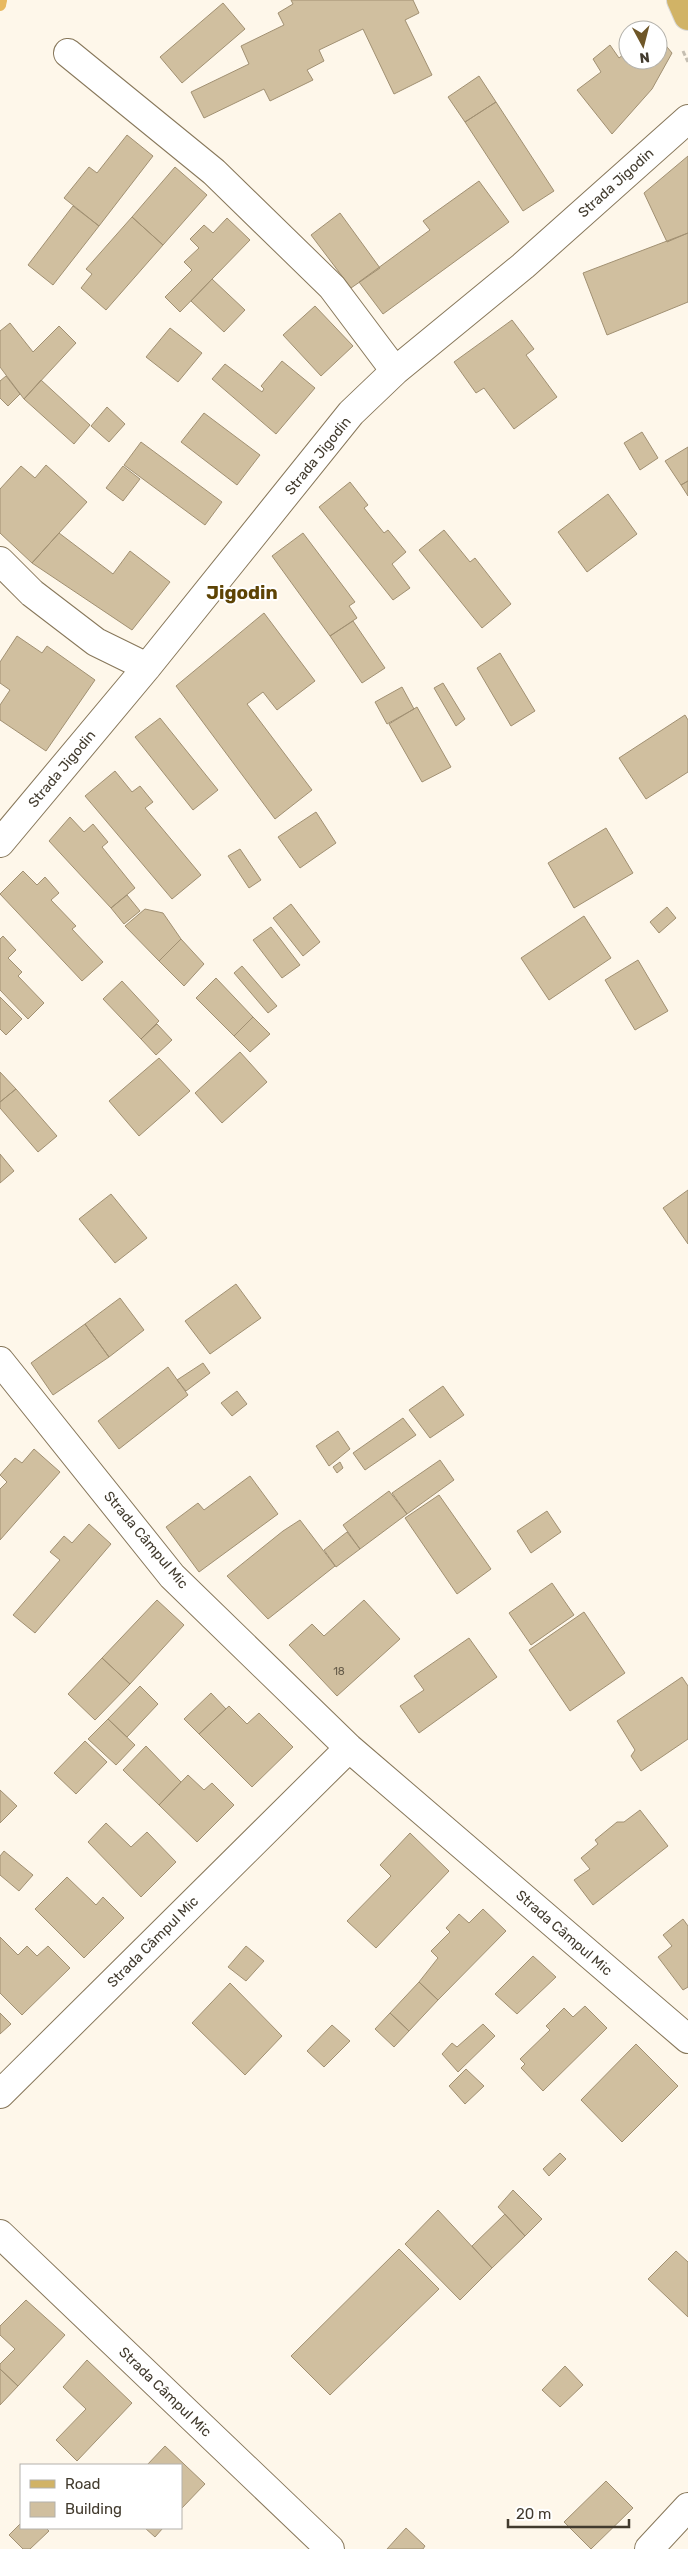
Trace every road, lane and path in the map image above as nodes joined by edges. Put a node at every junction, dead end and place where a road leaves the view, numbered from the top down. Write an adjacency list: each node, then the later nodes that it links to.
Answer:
1 (681, 0): 2 (main road)
2 (688, 16)
3 (68, 53): 5 (street)
4 (688, 119): 5 (street, Strada Jigodin)
5 (395, 371): 7 (street, Strada Jigodin)
6 (0, 561): 7 (street)
7 (147, 668): 8 (street, Strada Jigodin)
8 (0, 843)
9 (0, 1361): 10 (street, Strada Câmpul Mic)
10 (349, 1748): 11 (street, Strada Câmpul Mic); 12 (street, Strada Câmpul Mic)
11 (688, 2039)
12 (0, 2094)
13 (0, 2234): 15 (street, Strada Câmpul Mic)
14 (688, 2507): 16 (street)
15 (330, 2549)
16 (649, 2549)

